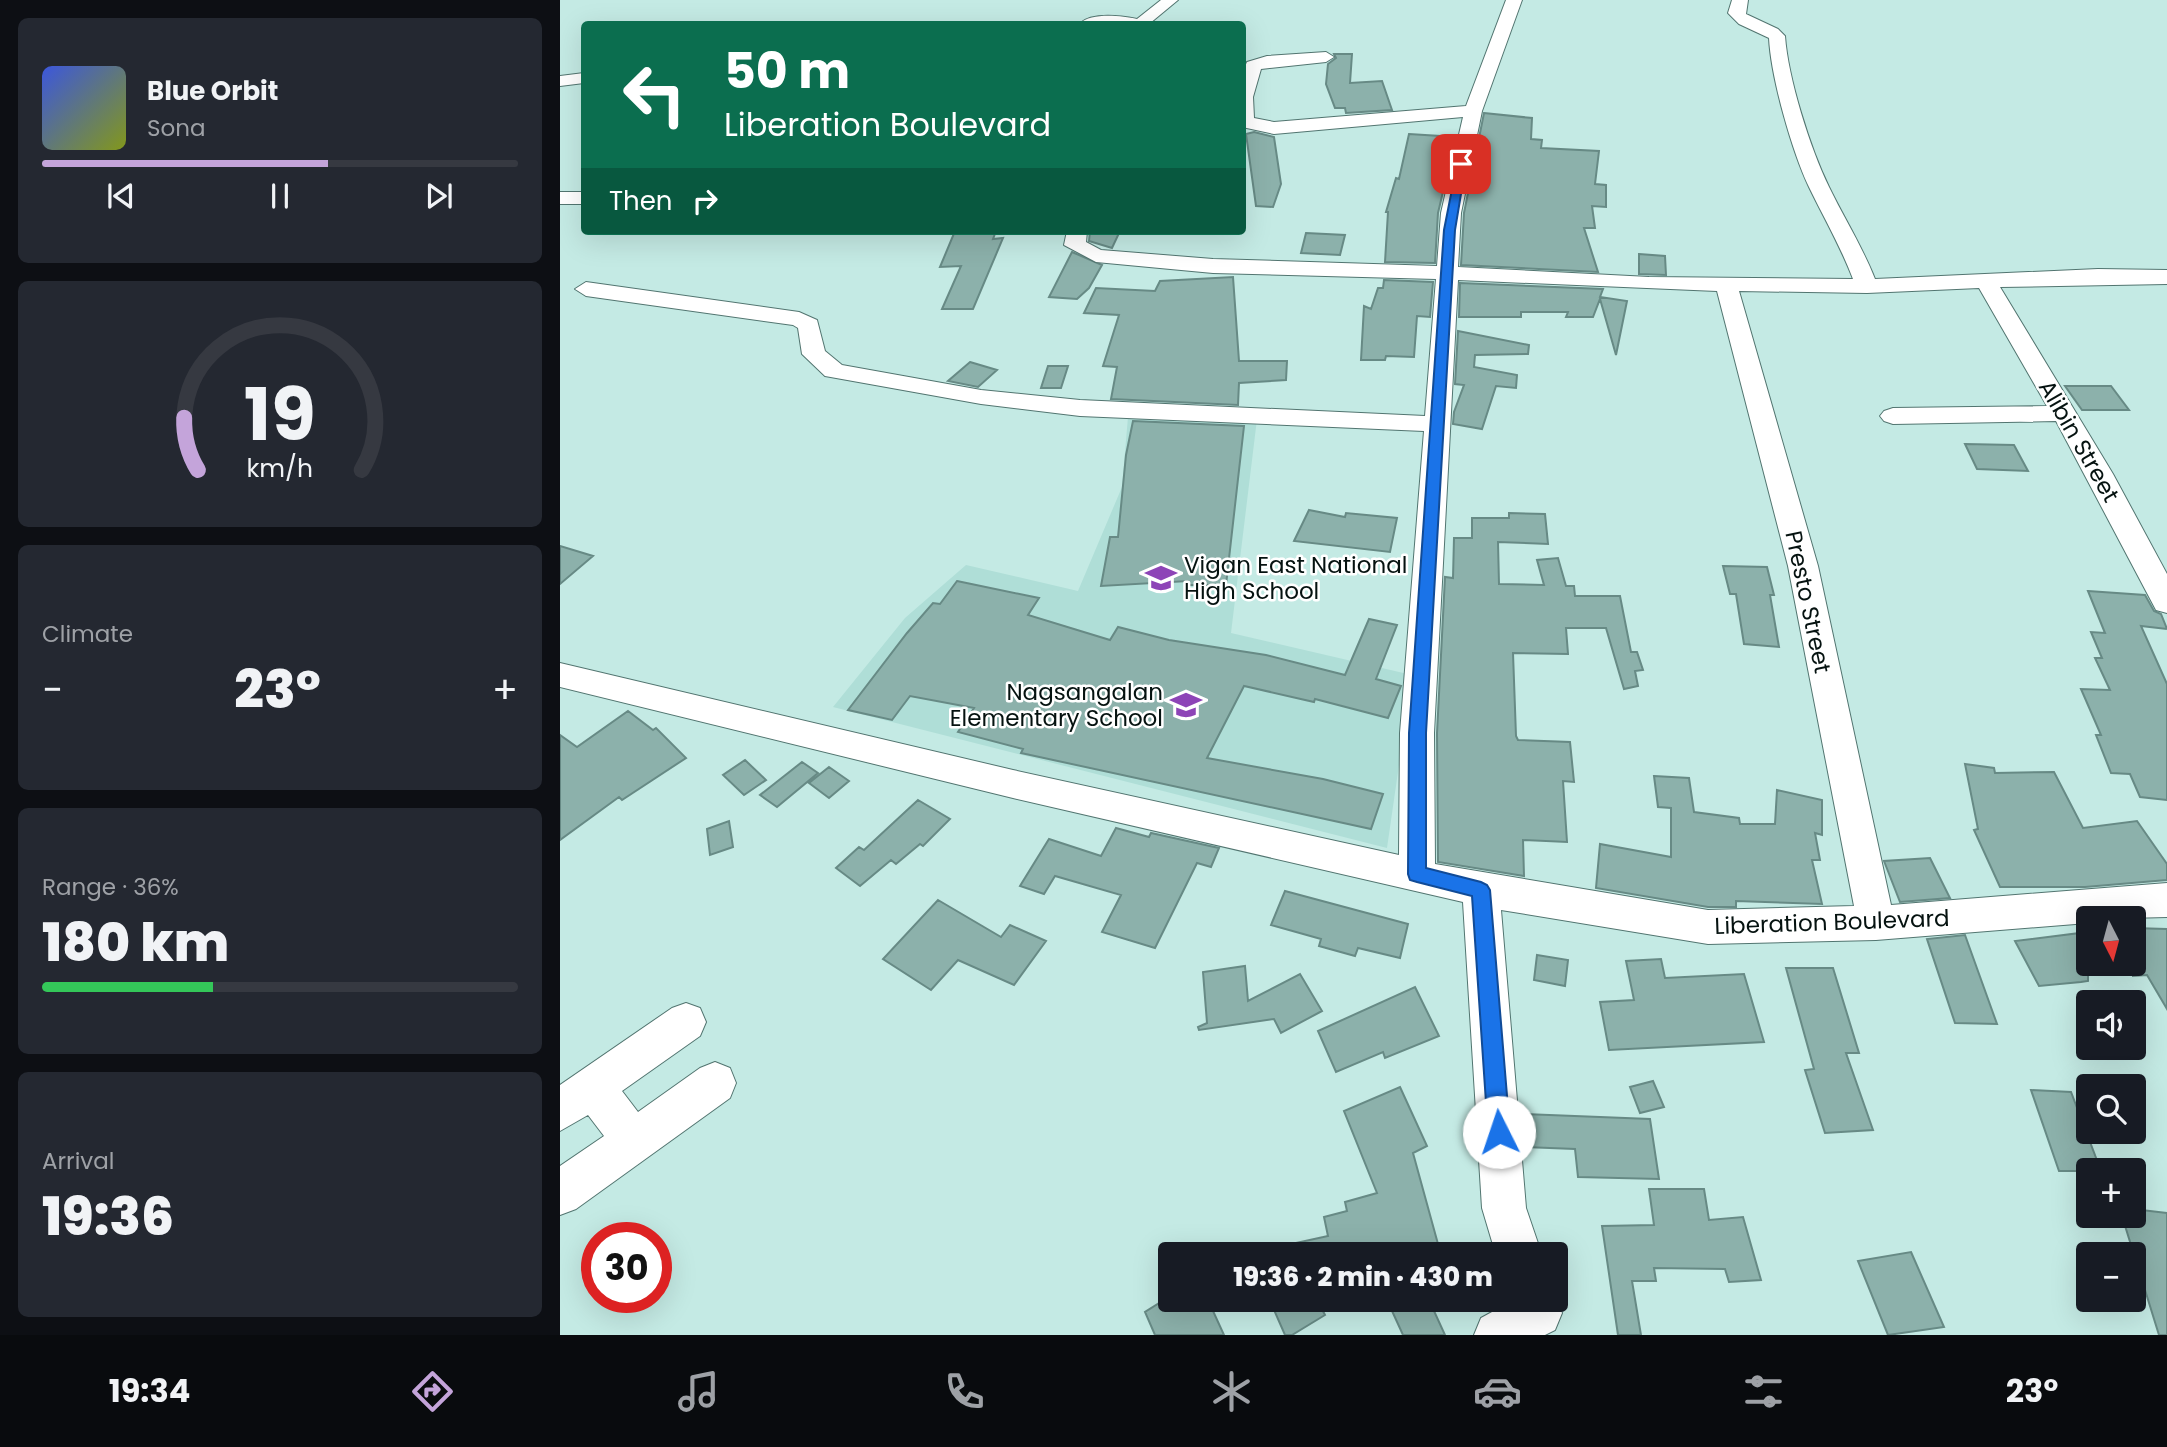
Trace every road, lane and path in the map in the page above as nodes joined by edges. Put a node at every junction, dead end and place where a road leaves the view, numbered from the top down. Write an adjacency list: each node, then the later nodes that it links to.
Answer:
1 (1170, 0): 4 (street)
2 (1514, 0): 9 (street)
3 (1740, 0): 18 (street)
4 (1144, 21)
5 (1326, 57): 8 (street)
6 (581, 78): 7 (street)
7 (560, 80)
8 (1246, 87)
9 (1473, 111): 10 (street); 14 (street)
10 (1246, 121)
11 (560, 198): 12 (street)
12 (581, 198)
13 (1076, 235): 14 (street)
14 (1448, 273): 17 (street); 22 (street)
15 (2167, 276): 16 (street)
16 (1986, 283): 18 (street); 20 (street, Alibin Street)
17 (1726, 285): 18 (street); 28 (street, Presto Street)
18 (1867, 286)
19 (586, 289): 22 (street)
20 (2064, 413): 21 (street); 23 (street, Alibin Street)
21 (1893, 416)
22 (1439, 424): 25 (street)
23 (2167, 602)
24 (560, 675): 25 (street, Liberation Boulevard)
25 (1417, 874): 26 (street, Liberation Boulevard)
26 (1481, 890): 28 (street, Liberation Boulevard); 34 (street)
27 (2167, 900): 28 (street, Liberation Boulevard)
28 (1877, 923)
29 (686, 1022): 31 (street)
30 (715, 1083): 32 (street)
31 (576, 1098): 32 (street)
32 (633, 1140): 33 (street)
33 (560, 1193)
34 (1515, 1242)

